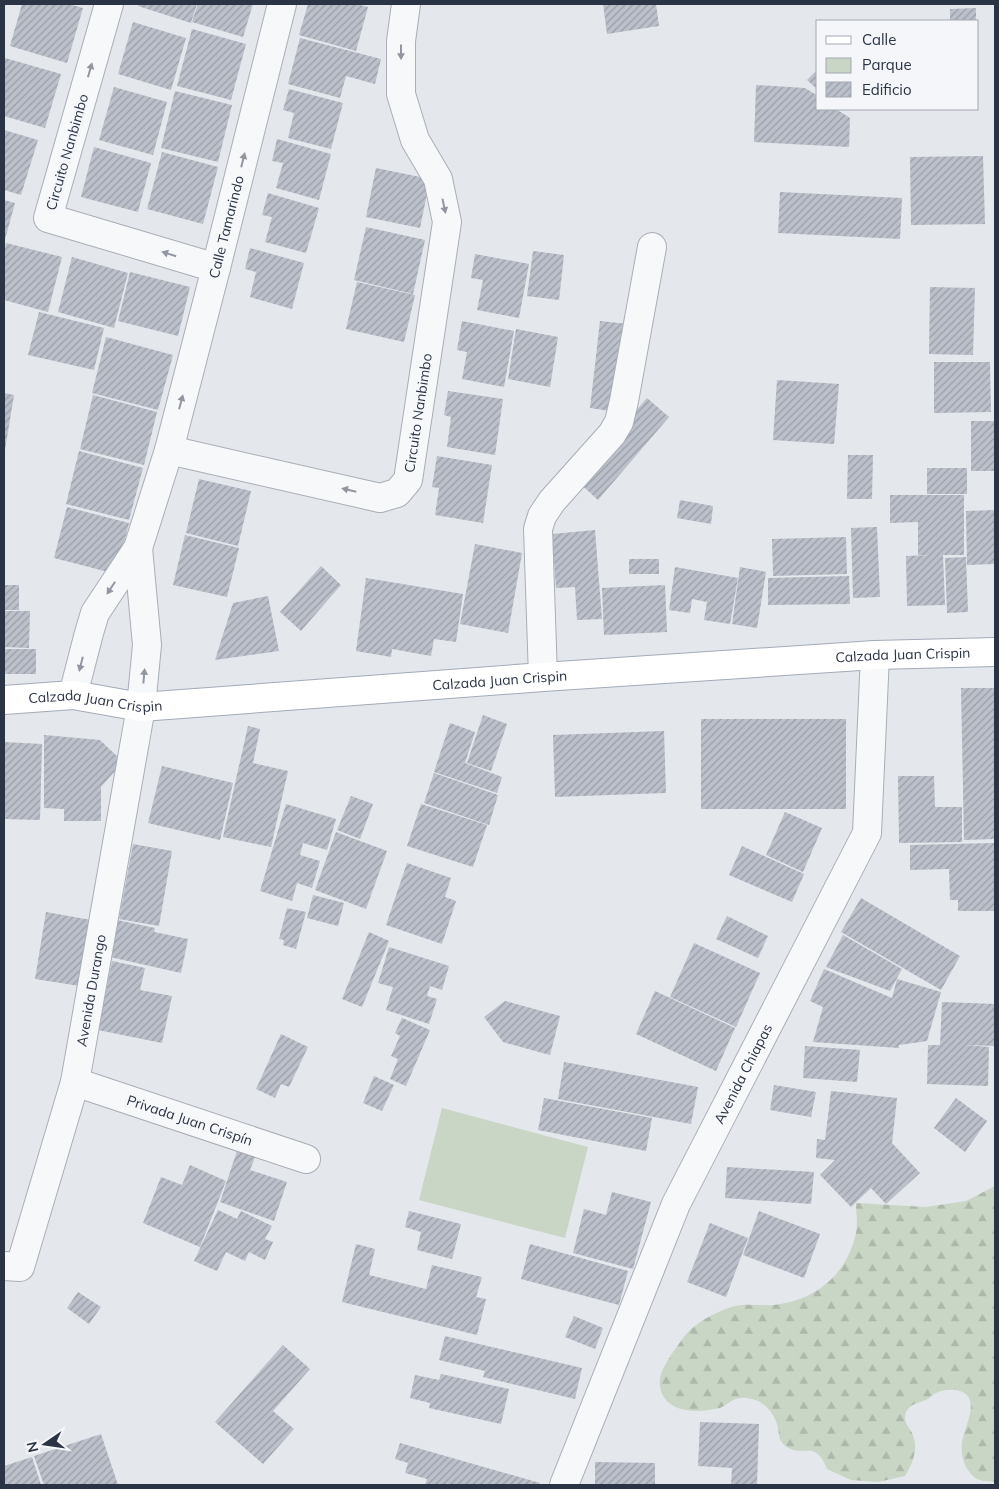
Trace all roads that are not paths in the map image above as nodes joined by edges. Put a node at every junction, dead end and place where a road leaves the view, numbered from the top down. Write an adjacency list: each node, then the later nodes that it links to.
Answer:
1 (109, 4): 5 (street, Circuito Nanbimbo, one-way to 1)
2 (282, 4): 5 (street, Calle Tamarindo, one-way to 2)
3 (406, 4): 6 (street, Circuito Nanbimbo, one-way to 6)
4 (652, 247): 10 (street)
5 (216, 268): 6 (street, Calle Tamarindo, one-way to 5)
6 (169, 450): 7 (street)
7 (138, 548): 11 (street, one-way to 11); 13 (street, one-way to 7)
8 (995, 652): 9 (main road, Calzada Juan Crispin)
9 (875, 655): 10 (main road, Calzada Juan Crispin); 17 (street, Avenida Chiapas)
10 (543, 677): 13 (main road, Calzada Juan Crispin)
11 (74, 695): 12 (main road, Calzada Juan Crispin); 13 (main road, Calzada Juan Crispin)
12 (4, 700)
13 (141, 707): 14 (street, Avenida Durango)
14 (74, 1082): 15 (street, Privada Juan Crispín); 16 (street, Avenida Durango)
15 (306, 1159)
16 (12, 1266)
17 (564, 1485)

